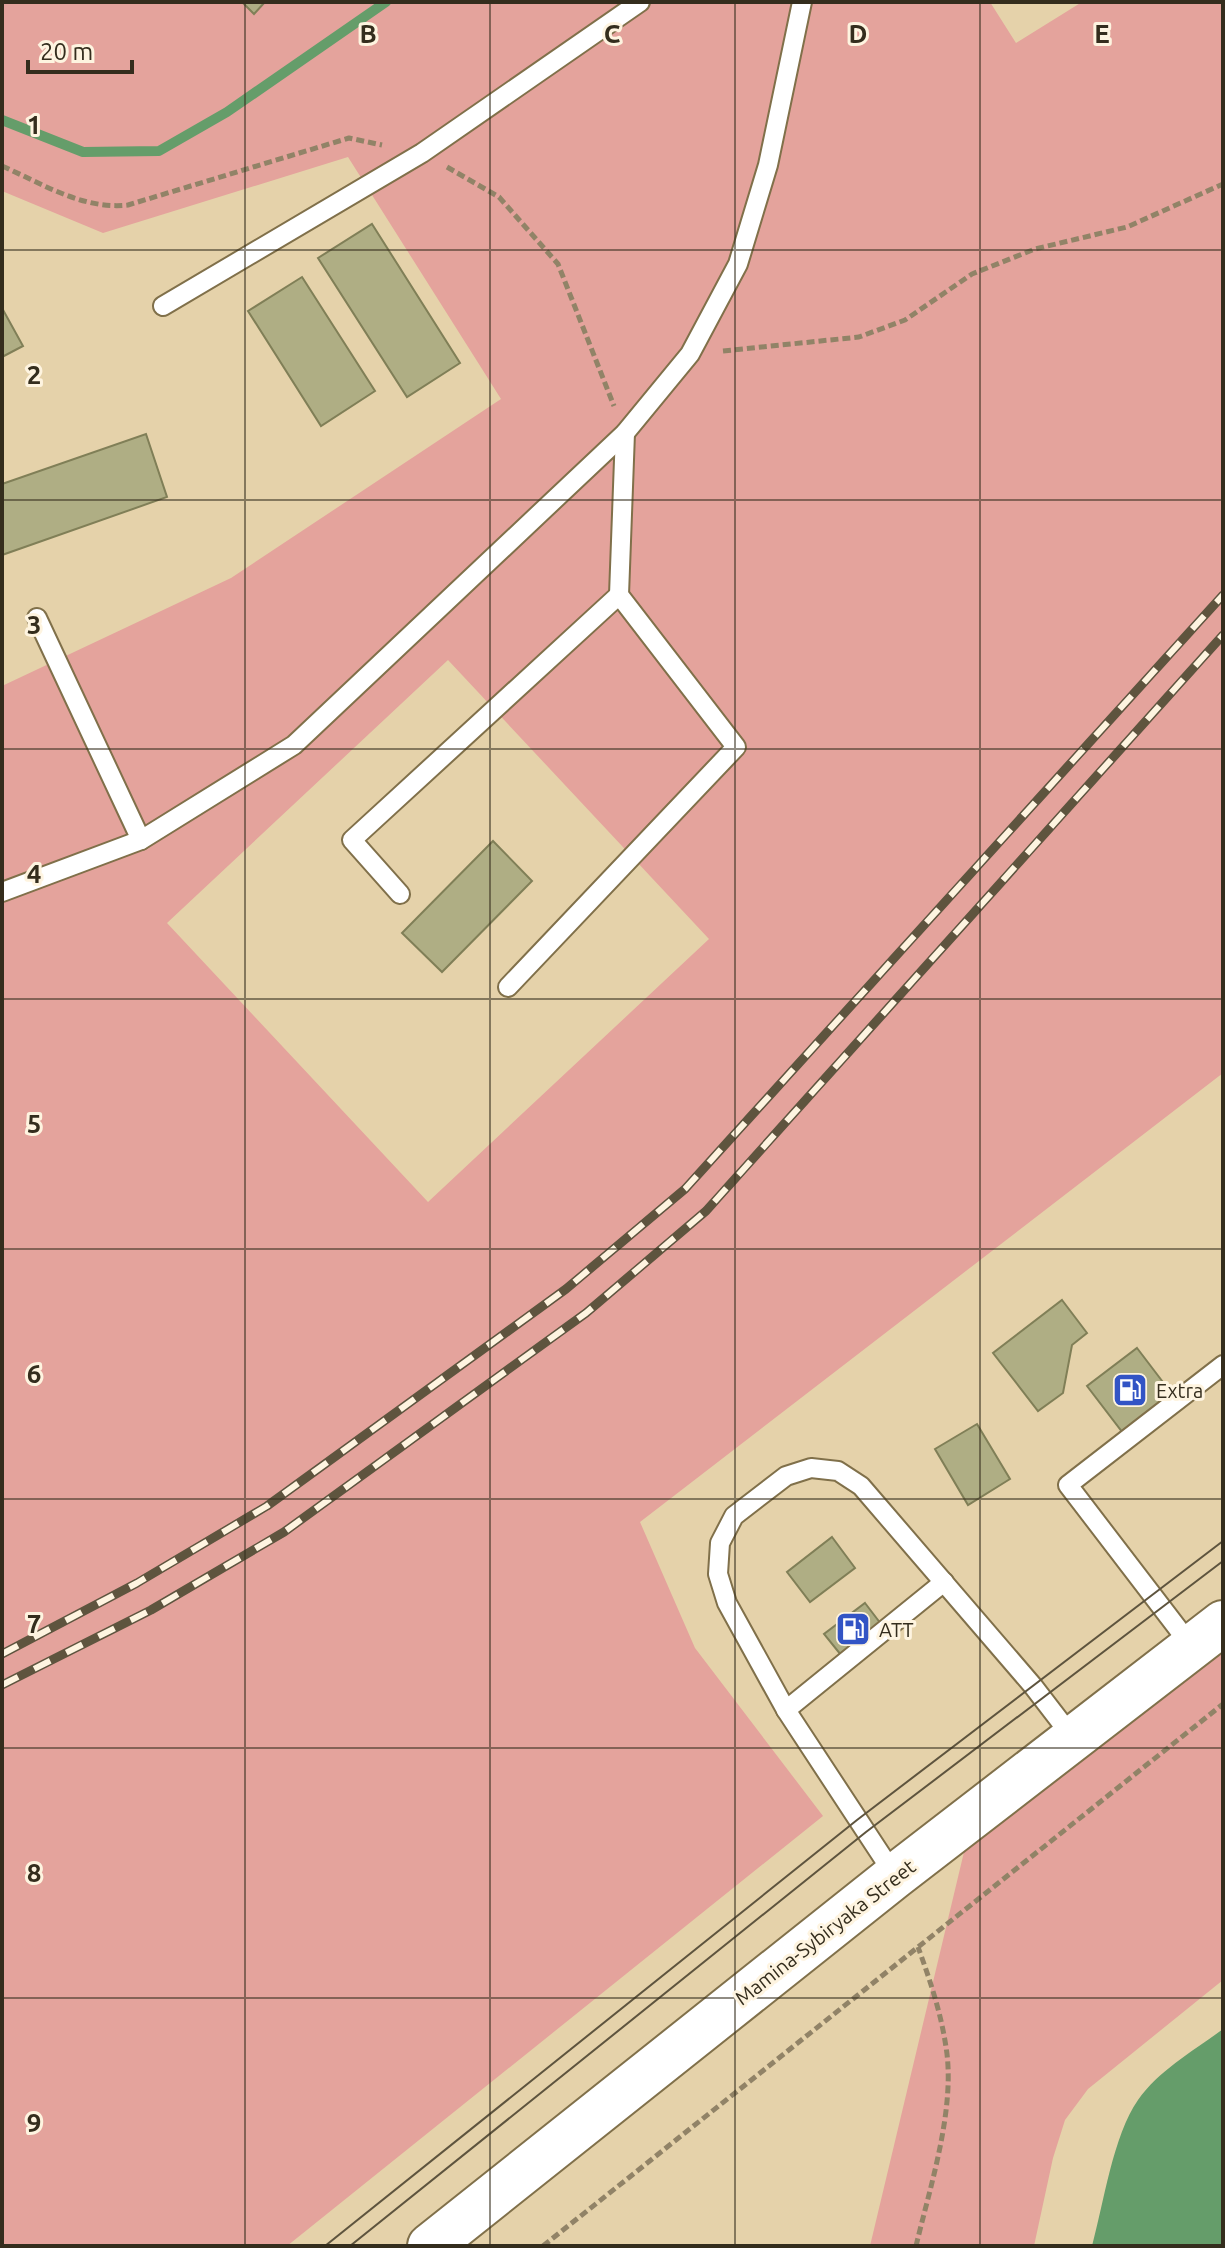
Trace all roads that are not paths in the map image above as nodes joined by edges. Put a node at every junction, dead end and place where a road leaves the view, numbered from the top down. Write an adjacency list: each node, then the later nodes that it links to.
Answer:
1 (640, 2): 3 (lane)
2 (802, 2): 4 (lane)
3 (163, 306)
4 (625, 433): 5 (lane); 7 (lane)
5 (619, 595): 9 (lane); 10 (lane)
6 (37, 618): 7 (lane)
7 (141, 840): 8 (lane)
8 (2, 892)
9 (400, 894)
10 (508, 987)
11 (1223, 1365): 13 (lane)
12 (944, 1582): 14 (lane); 14 (lane); 15 (lane)
13 (1207, 1635): 15 (main road, Mamina-Sybiryaka Street)
14 (786, 1710): 16 (lane)
15 (1074, 1739): 16 (main road, Mamina-Sybiryaka Street)
16 (895, 1876): 17 (main road, Mamina-Sybiryaka Street)
17 (430, 2246)

